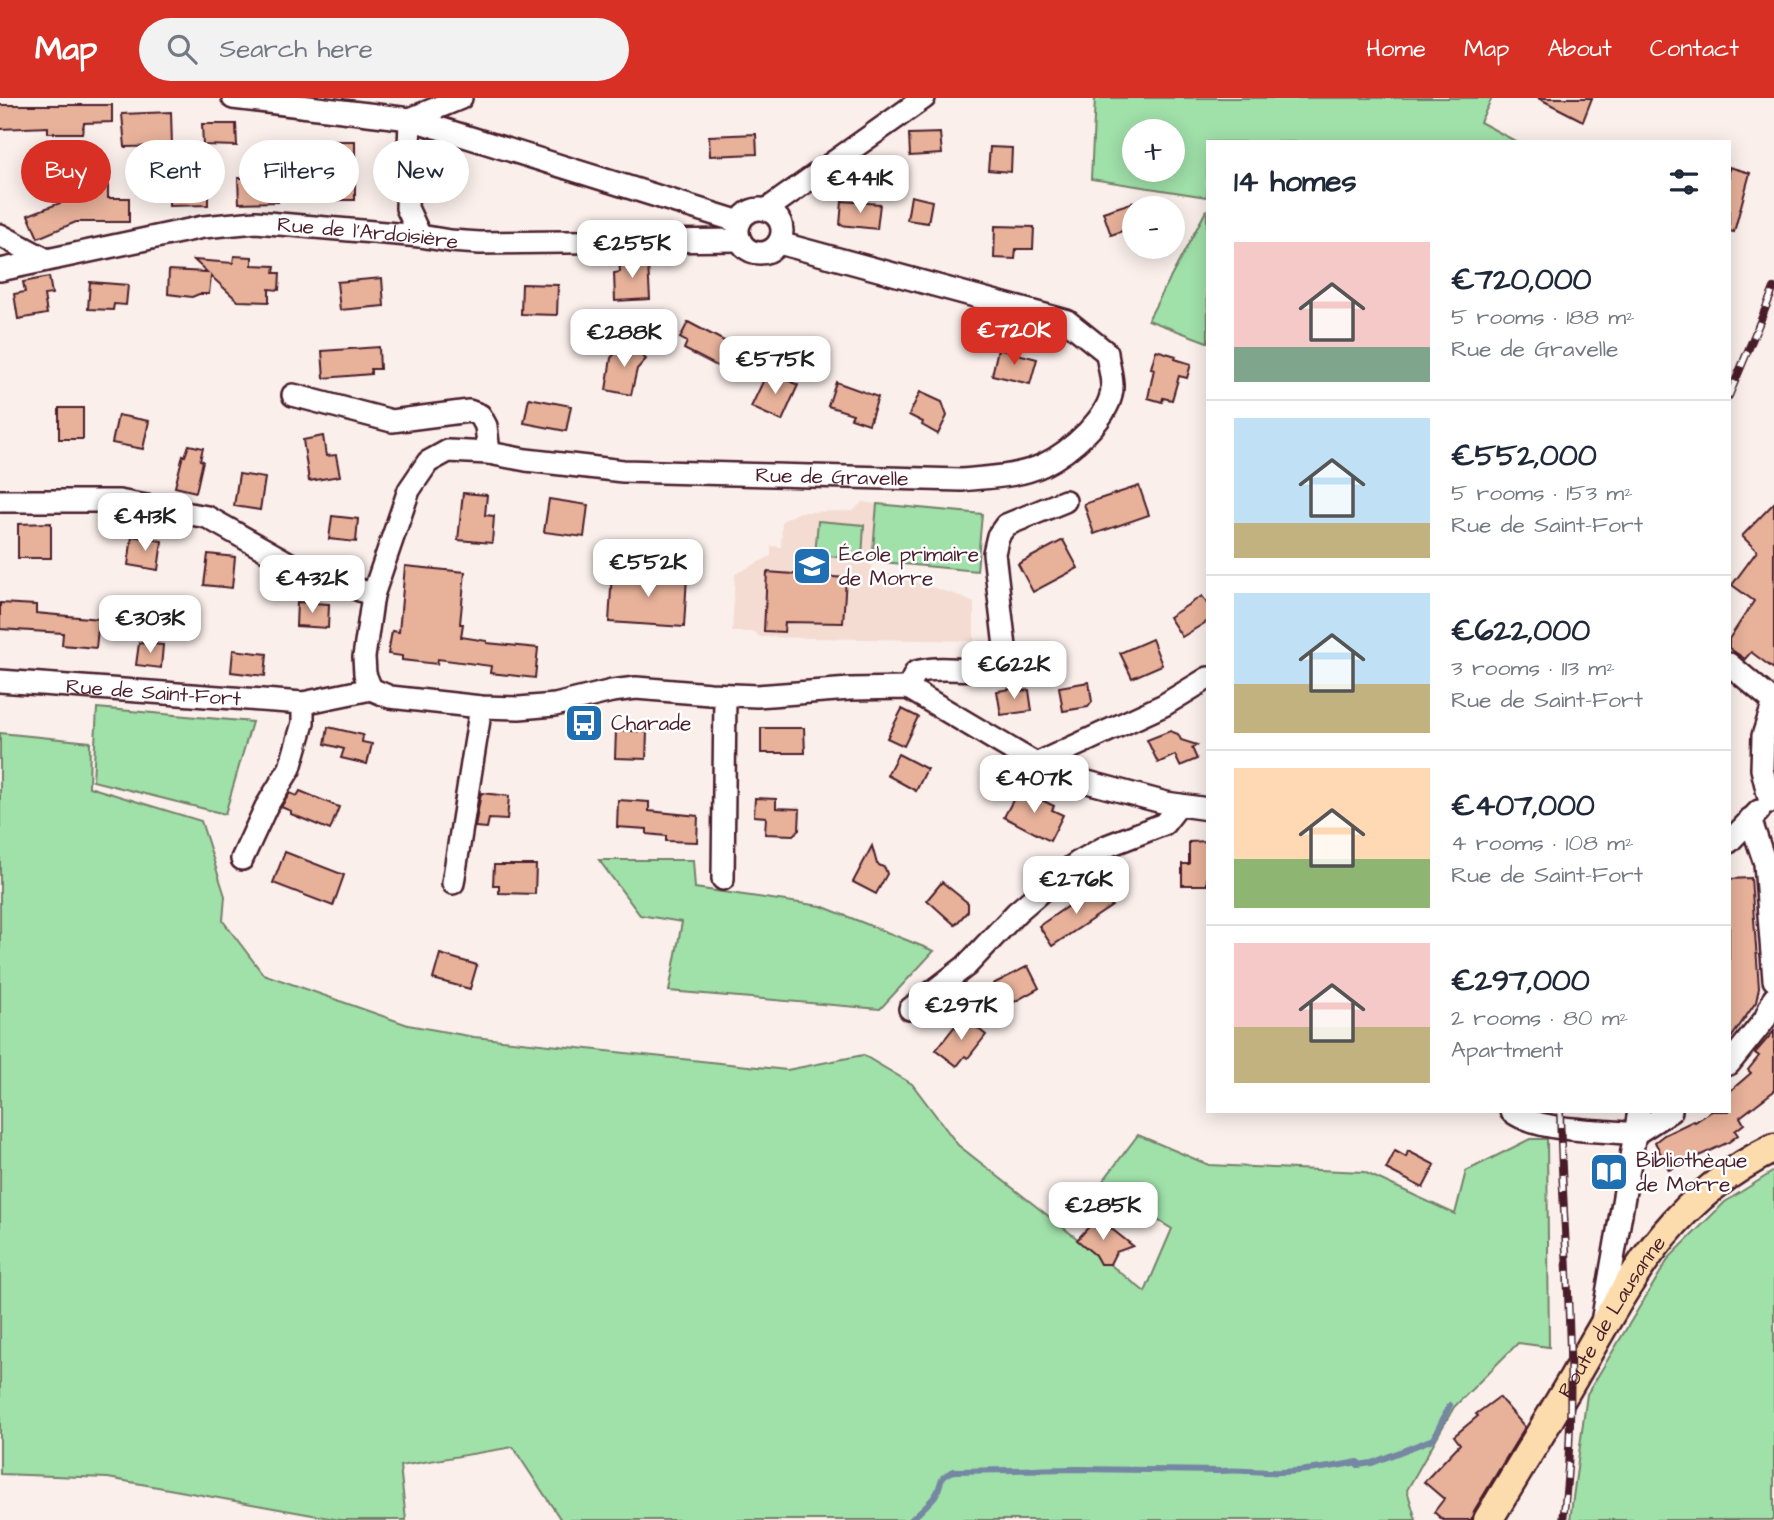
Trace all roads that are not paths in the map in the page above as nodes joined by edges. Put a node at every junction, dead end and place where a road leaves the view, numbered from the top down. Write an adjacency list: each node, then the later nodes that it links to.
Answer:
1 (233, 98): 4 (street)
2 (461, 98): 4 (street)
3 (924, 98): 5 (street)
4 (410, 119): 6 (street); 8 (street)
5 (766, 210): 6 (street); 9 (street)
6 (740, 231): 8 (street, Rue de l'Ardoisière); 9 (street)
7 (0, 235): 10 (street)
8 (420, 236): 10 (street, Rue de l'Ardoisière)
9 (780, 236): 13 (street, Rue de Gravelle)
10 (47, 260): 11 (street, Rue de l'Ardoisière)
11 (0, 270)
12 (293, 395): 13 (street)
13 (488, 453): 16 (street, Rue de Gravelle)
14 (0, 501): 16 (street)
15 (1065, 501): 21 (street)
16 (373, 595): 20 (street, Rue de Gravelle)
17 (1731, 666): 23 (street)
18 (1, 679): 24 (street, Rue de Saint-Fort)
19 (1206, 679): 26 (street)
20 (371, 688): 24 (street, Rue de Saint-Fort); 25 (street)
21 (908, 688): 22 (street); 26 (street)
22 (725, 695): 25 (street); 34 (street)
23 (1774, 702): 27 (street)
24 (303, 703): 32 (street)
25 (481, 707): 35 (street)
26 (1036, 764): 28 (street)
27 (1772, 801): 30 (street)
28 (1179, 805): 29 (street); 38 (street)
29 (1206, 809)
30 (1750, 819): 31 (street); 33 (street)
31 (1731, 840)
32 (242, 859)
33 (1770, 864): 36 (street)
34 (723, 879)
35 (453, 883)
36 (1774, 980)
37 (1774, 998): 39 (street)
38 (910, 1009)
39 (1731, 1061)
40 (1514, 1113): 43 (street)
41 (1639, 1113): 43 (street)
42 (1668, 1113): 43 (street)
43 (1635, 1135): 45 (street)
44 (1774, 1148): 45 (main road, Route de Lausanne)
45 (1601, 1331): 46 (main road, Route de Lausanne)
46 (1488, 1520)

